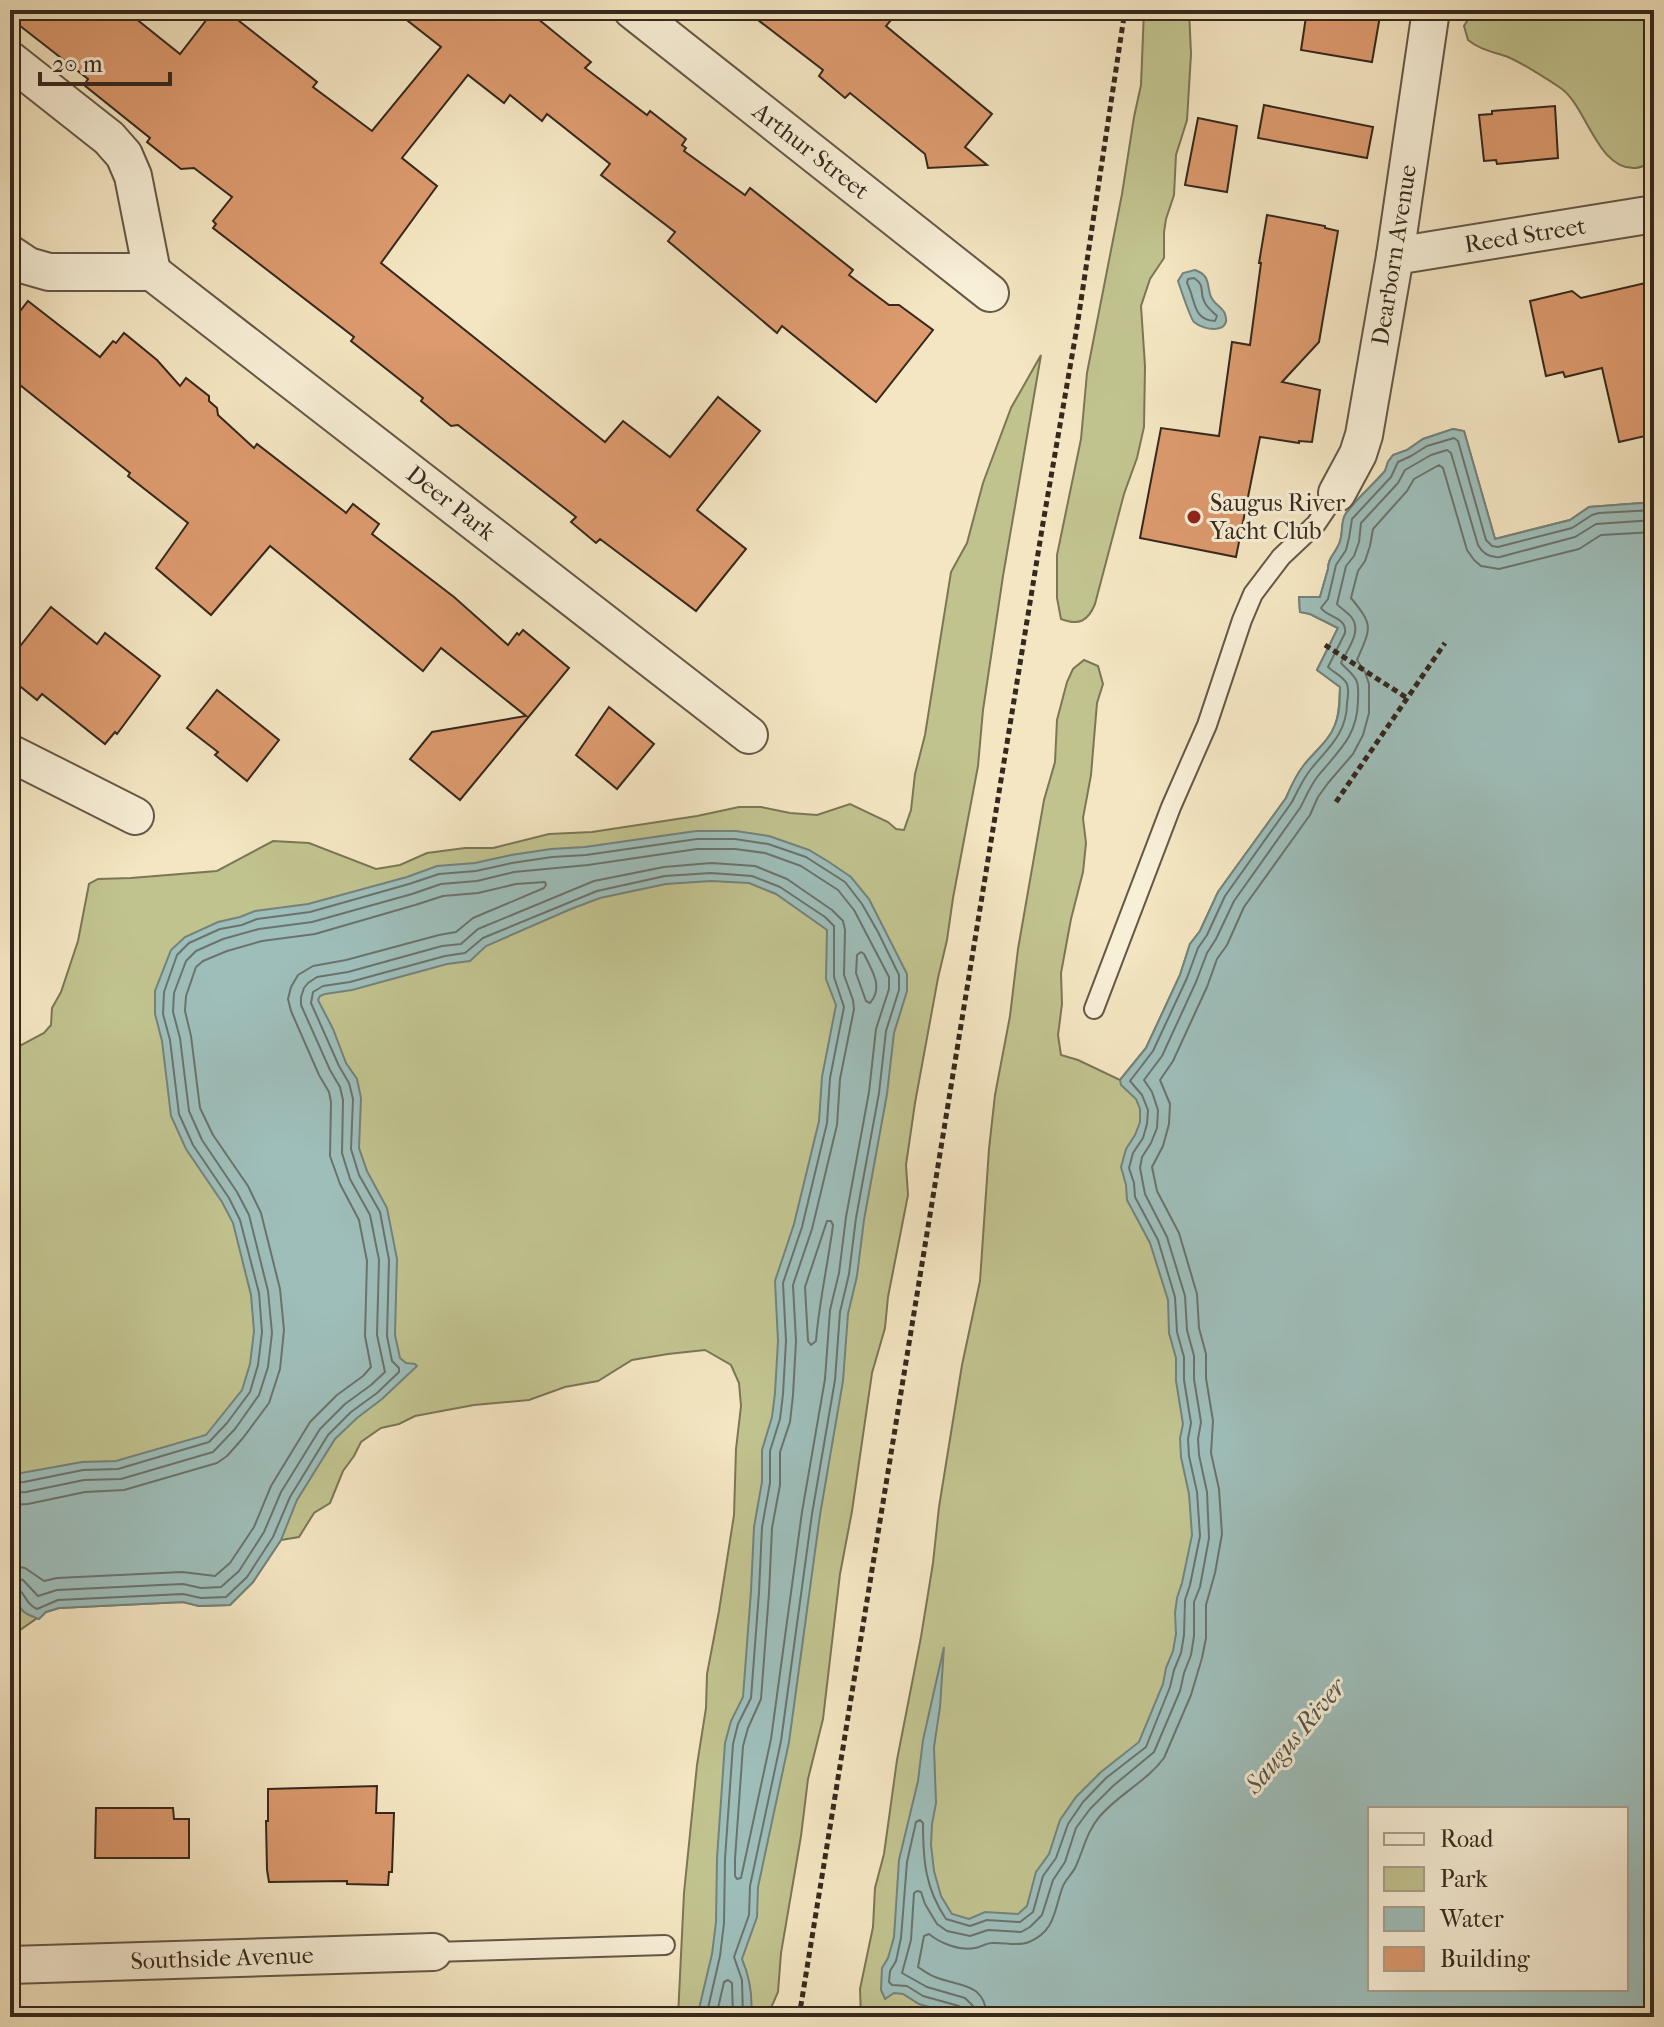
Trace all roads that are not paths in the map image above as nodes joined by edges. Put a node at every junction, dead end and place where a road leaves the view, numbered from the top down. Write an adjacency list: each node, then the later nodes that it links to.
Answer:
1 (632, 10): 8 (street, Arthur Street)
2 (1431, 10): 6 (street, Dearborn Avenue)
3 (10, 60): 7 (street)
4 (1654, 214): 6 (street, Reed Street)
5 (10, 254): 7 (street)
6 (1395, 256): 9 (street, Dearborn Avenue)
7 (152, 272): 10 (street, Deer Park)
8 (990, 293)
9 (1337, 493): 13 (lane)
10 (749, 735)
11 (10, 753): 12 (street)
12 (135, 816)
13 (1094, 1009)
14 (665, 1945): 15 (lane)
15 (433, 1952): 16 (street, Southside Avenue)
16 (10, 1965)

